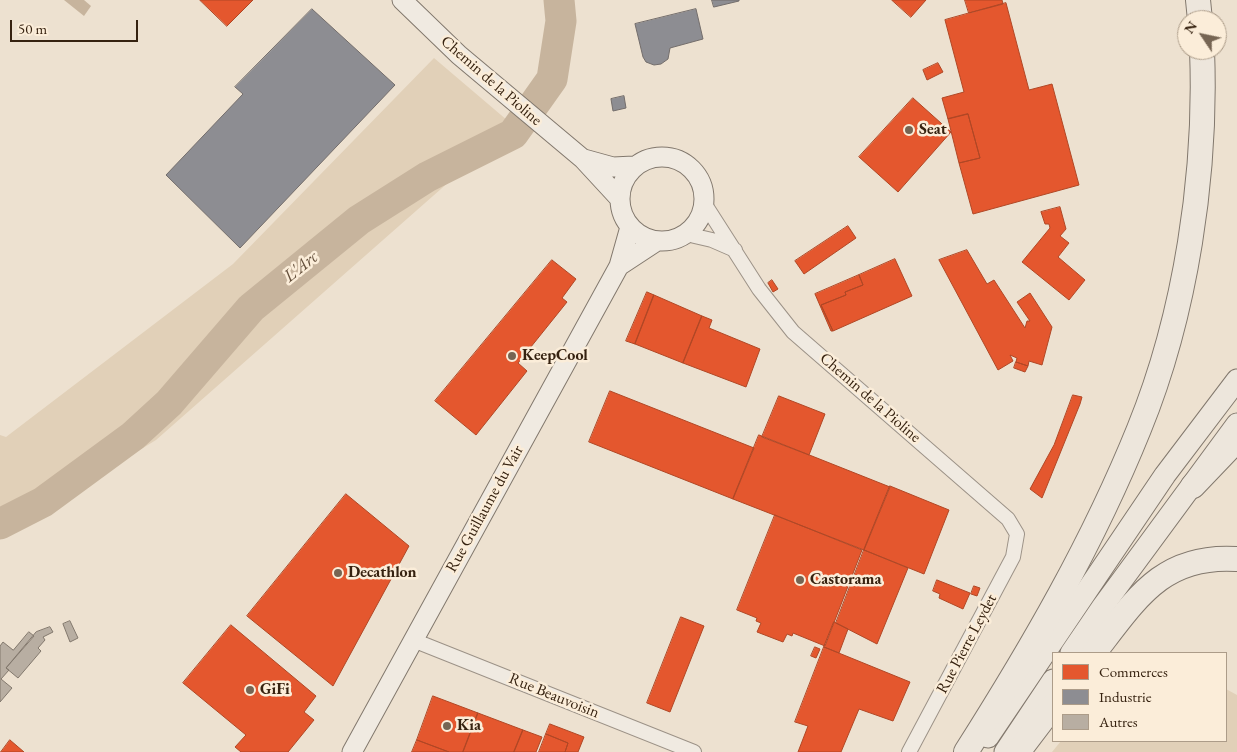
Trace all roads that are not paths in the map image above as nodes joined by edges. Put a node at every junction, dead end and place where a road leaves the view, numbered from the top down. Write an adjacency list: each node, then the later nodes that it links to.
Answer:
1 (402, 0): 3 (main road, Chemin de la Pioline)
2 (1202, 60): 26 (highway)
3 (580, 156): 4 (main road, Chemin de la Pioline); 5 (main road, Chemin de la Pioline)
4 (634, 166): 5 (main road); 6 (main road)
5 (620, 198): 7 (main road)
6 (704, 203): 8 (main road); 10 (street, Chemin de la Pioline)
7 (630, 227): 9 (main road); 11 (main road, Rue Guillaume du Vair)
8 (686, 234): 9 (main road); 10 (street)
9 (657, 241): 11 (main road, Rue Guillaume du Vair)
10 (736, 251): 16 (street, Chemin de la Pioline)
11 (618, 266): 18 (main road, Rue Guillaume du Vair)
12 (1237, 380): 27 (main road)
13 (1237, 424): 15 (main road)
14 (1237, 440): 15 (highway)
15 (1194, 486): 19 (main road)
16 (1017, 534): 25 (street, Rue Pierre Leydet)
17 (1237, 559): 20 (highway)
18 (413, 640): 23 (main road, Rue Guillaume du Vair); 24 (street, Rue Beauvoisin)
19 (1072, 652)
20 (1095, 652)
21 (1052, 682): 28 (main road)
22 (1052, 707): 29 (highway)
23 (352, 752)
24 (694, 752)
25 (909, 752)
26 (966, 752)
27 (978, 752)
28 (1005, 752)
29 (1018, 752)

